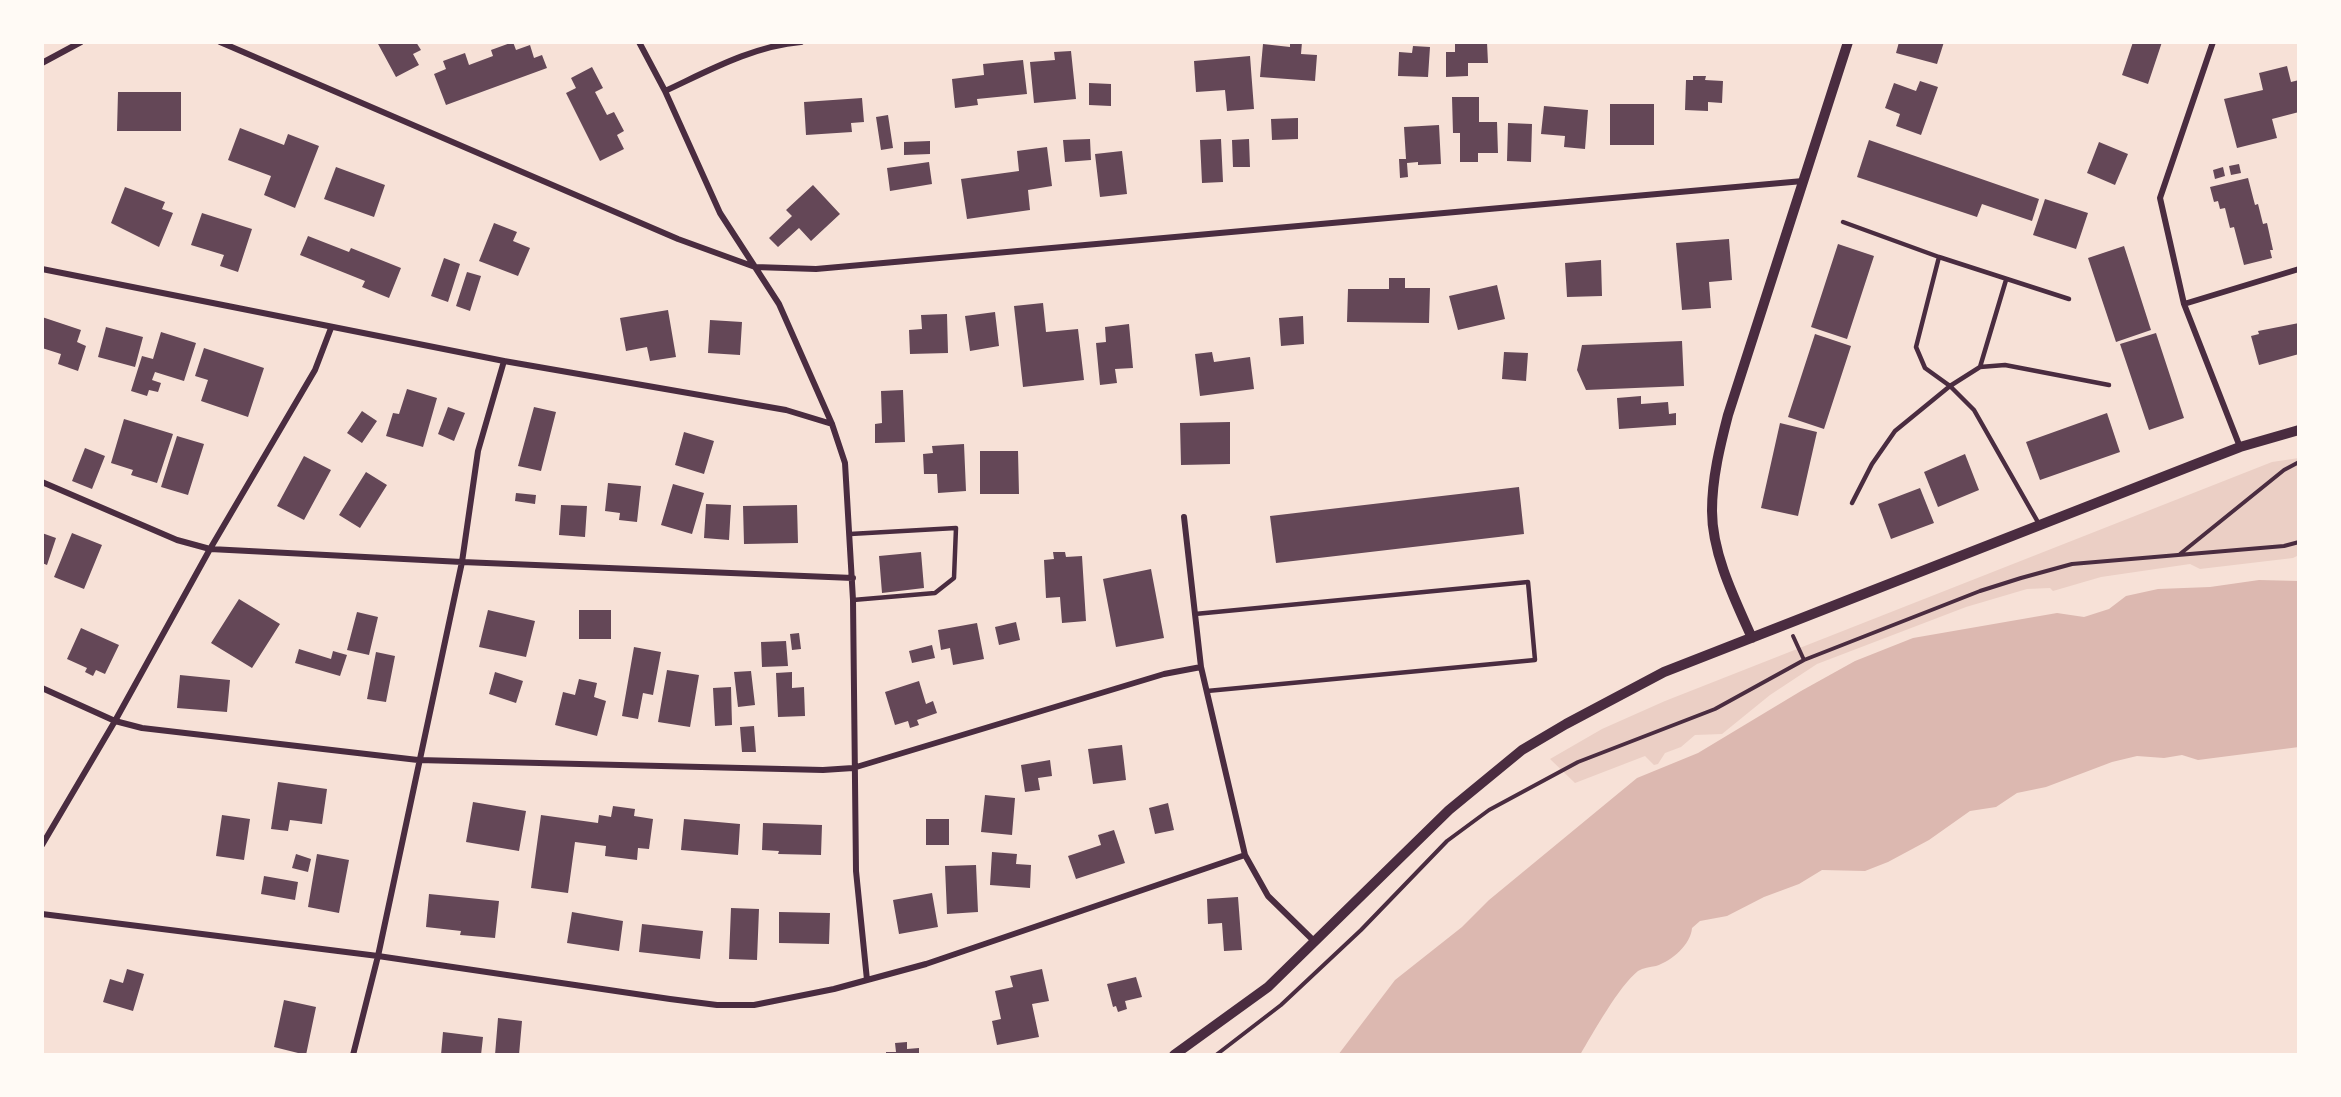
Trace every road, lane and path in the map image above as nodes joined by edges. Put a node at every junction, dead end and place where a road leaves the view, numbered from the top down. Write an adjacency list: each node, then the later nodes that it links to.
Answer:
1 (81, 42): 8 (street)
2 (220, 42): 13 (street)
3 (639, 42): 9 (street)
4 (801, 42): 7 (street)
5 (1848, 42): 10 (street)
6 (2213, 42): 18 (street)
7 (782, 43): 9 (street)
8 (42, 63)
9 (665, 91): 13 (street)
10 (1803, 181): 13 (street); 40 (street)
11 (1843, 222): 12 (lane)
12 (1939, 257): 16 (lane); 23 (lane)
13 (755, 267): 24 (street)
14 (42, 269): 19 (street)
15 (2299, 269): 18 (street)
16 (2006, 280): 17 (lane); 21 (lane)
17 (2069, 299)
18 (2184, 303): 26 (street)
19 (331, 328): 20 (street); 34 (street)
20 (504, 361): 24 (street); 36 (street)
21 (1980, 367): 22 (lane); 23 (lane)
22 (2109, 385)
23 (1950, 386): 29 (lane); 31 (lane)
24 (832, 424): 32 (street)
25 (2299, 430): 26 (street)
26 (2240, 447): 31 (street)
27 (2299, 462): 35 (path)
28 (42, 482): 34 (street)
29 (1852, 503)
30 (1184, 518): 39 (street)
31 (2039, 524): 40 (street)
32 (850, 534): 37 (street); 38 (lane)
33 (2299, 542): 35 (path)
34 (210, 549): 36 (street); 46 (street)
35 (2180, 555): 42 (path)
36 (462, 562): 37 (street); 47 (street)
37 (853, 578): 38 (street)
38 (854, 600): 48 (street)
39 (1195, 614): 43 (street); 45 (lane)
40 (1752, 638): 52 (street)
41 (1797, 645): 42 (path)
42 (1804, 660): 57 (path)
43 (1201, 667): 45 (street); 48 (street)
44 (42, 688): 46 (street)
45 (1207, 691): 50 (street)
46 (115, 721): 47 (street); 49 (street)
47 (418, 760): 48 (street); 53 (street)
48 (853, 768): 54 (street)
49 (42, 845)
50 (1245, 855): 52 (street); 54 (street)
51 (42, 914): 53 (street)
52 (1315, 942): 56 (street)
53 (378, 956): 54 (street); 55 (street)
54 (867, 980)
55 (353, 1055)
56 (1174, 1055)
57 (1216, 1055)

